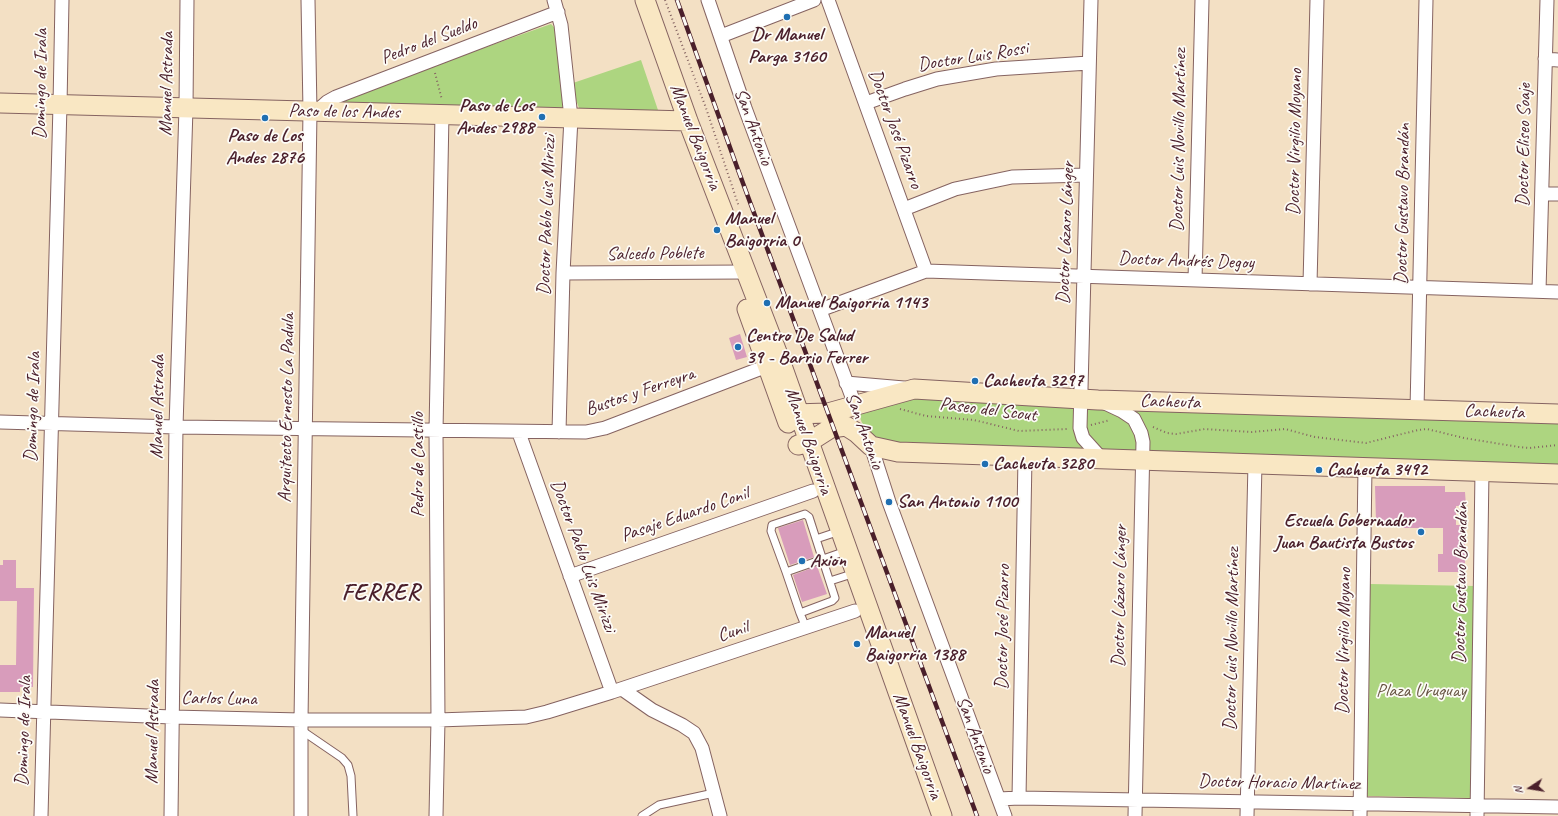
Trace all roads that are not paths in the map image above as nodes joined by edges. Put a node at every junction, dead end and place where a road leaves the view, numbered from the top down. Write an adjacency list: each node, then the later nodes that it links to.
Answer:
1 (62, 0): 21 (street, Domingo de Irala)
2 (187, 0): 22 (street, Manuel Astrada)
3 (308, 0): 23 (street, Arquitecto Ernesto La Padula)
4 (634, 0): 26 (main road, Manuel Baigorria)
5 (645, 0): 26 (main road, Manuel Baigorria)
6 (708, 0): 15 (street, San Antonio)
7 (814, 0): 15 (street)
8 (828, 0): 20 (street, Doctor José Pizarro)
9 (1091, 0): 18 (street, Doctor Lázaro Lánger)
10 (1202, 0): 35 (street, Doctor Luis Novillo Martínez)
11 (1317, 0): 36 (street, Doctor Virgilio Moyano)
12 (1426, 0): 37 (street, Doctor Gustavo Brandán)
13 (1547, 0): 16 (street, Doctor Eliseo Soaje)
14 (556, 6): 23 (street, Pedro del Sueldo); 25 (street, Doctor Pablo Luis Mirizzi)
15 (721, 36): 40 (street, San Antonio)
16 (1545, 59): 17 (street); 28 (street, Doctor Eliseo Soaje)
17 (1558, 60)
18 (1089, 63): 20 (street, Doctor Luis Rossi); 27 (street, Doctor Lázaro Lánger)
19 (0, 103): 21 (main road, Paso de los Andes)
20 (866, 103): 30 (street, Doctor José Pizarro)
21 (60, 105): 22 (main road, Paso de los Andes); 50 (street, Domingo de Irala)
22 (186, 108): 23 (main road, Paso de los Andes); 51 (street, Manuel Astrada)
23 (314, 111): 24 (main road, Paso de los Andes); 52 (street, Arquitecto Ernesto La Padula)
24 (443, 111): 25 (main road, Paso de los Andes); 53 (street, Pedro de Castillo)
25 (571, 118): 26 (main road, Paso de los Andes); 33 (street, Doctor Pablo Luis Mirizzi)
26 (683, 121): 32 (main road, Manuel Baigorria)
27 (1086, 175): 30 (street); 34 (street, Doctor Lázaro Lánger)
28 (1542, 194): 29 (street); 38 (street, Doctor Eliseo Soaje)
29 (1558, 194)
30 (904, 209): 31 (street, Doctor José Pizarro)
31 (926, 271): 34 (street, Doctor Andrés Degoy); 40 (street, Doctor Andrés Degoy)
32 (740, 272): 33 (street, Salcedo Poblete); 41 (main road, Manuel Baigorria)
33 (563, 273): 54 (street, Doctor Pablo Luis Mirizzi)
34 (1083, 276): 35 (street, Doctor Andrés Degoy); 44 (street, Doctor Lázaro Lánger)
35 (1194, 280): 36 (street, Doctor Andrés Degoy)
36 (1310, 284): 37 (street, Doctor Andrés Degoy)
37 (1420, 288): 38 (street, Doctor Andrés Degoy); 46 (street, Doctor Gustavo Brandán)
38 (1539, 291): 39 (street, Doctor Andrés Degoy)
39 (1558, 292)
40 (820, 310): 42 (street, San Antonio)
41 (774, 363): 48 (main road, Manuel Baigorria); 54 (street, Bustos y Ferreyra)
42 (846, 383): 43 (street); 45 (street, San Antonio)
43 (914, 388): 44 (main road, Cacheuta); 45 (main road, Cacheuta)
44 (1089, 400): 46 (main road, Cacheuta); 59 (street, Doctor Lázaro Lánger); 60 (street, Doctor Lázaro Lánger)
45 (855, 405): 48 (main road, Cacheuta); 57 (main road, San Antonio)
46 (1417, 410): 47 (main road, Cacheuta)
47 (1558, 414)
48 (792, 415): 56 (main road, Manuel Baigorria)
49 (0, 422): 50 (street, Bustos y Ferreyra)
50 (52, 425): 51 (street, Bustos y Ferreyra); 76 (street, Domingo de Irala)
51 (176, 427): 52 (street, Bustos y Ferreyra); 77 (street, Manuel Astrada)
52 (306, 429): 53 (street, Bustos y Ferreyra); 79 (street, Arquitecto Ernesto La Padula)
53 (436, 431): 55 (street, Bustos y Ferreyra); 78 (street, Pedro de Castillo)
54 (559, 432): 55 (street, Bustos y Ferreyra)
55 (519, 433): 69 (street, Doctor Pablo Luis Mirizzi)
56 (803, 444): 57 (main road); 65 (main road, Manuel Baigorria); 66 (main road, Manuel Baigorria)
57 (871, 446): 58 (main road); 82 (street, San Antonio)
58 (1025, 457): 59 (main road); 81 (street, Doctor José Pizarro)
59 (1102, 458): 60 (main road)
60 (1142, 460): 61 (main road); 83 (street, Doctor Lázaro Lánger)
61 (1255, 463): 62 (main road); 84 (street, Doctor Luis Novillo Martínez)
62 (1365, 467): 63 (main road); 86 (street, Doctor Virgilio Moyano)
63 (1482, 471): 64 (main road); 87 (street, Doctor Gustavo Brandán)
64 (1558, 474)
65 (813, 491): 66 (main road, Manuel Baigorria); 69 (street, Pasaje Eduardo Conil)
66 (828, 535): 67 (main road, Manuel Baigorria); 67 (lane); 68 (lane)
67 (835, 555): 68 (lane); 70 (main road, Manuel Baigorria); 70 (lane)
68 (786, 572): 72 (lane)
69 (570, 576): 74 (street, Doctor Pablo Luis Mirizzi)
70 (843, 577): 71 (main road, Manuel Baigorria); 72 (lane); 96 (main road, Manuel Baigorria)
71 (855, 611): 73 (street, Cunil); 95 (main road, Manuel Baigorria)
72 (800, 613): 73 (lane)
73 (806, 628): 74 (street, Cunil)
74 (617, 691): 78 (street, Cunil); 80 (street)
75 (0, 710): 76 (street, Carlos Luna)
76 (44, 712): 77 (street, Carlos Luna); 88 (street, Domingo de Irala)
77 (172, 717): 79 (street, Carlos Luna); 89 (street, Manuel Astrada)
78 (438, 720): 79 (street, Carlos Luna); 92 (street, Pedro de Castillo)
79 (301, 725): 90 (street, Arquitecto Ernesto La Padula); 91 (lane)
80 (714, 793): 93 (lane); 94 (street)
81 (1019, 798): 82 (street, Doctor Horacio Martinez); 83 (street, Doctor Horacio Martinez)
82 (999, 799): 97 (street, San Antonio)
83 (1135, 800): 84 (street, Doctor Horacio Martinez); 98 (street, Doctor Lázaro Lánger)
84 (1247, 802): 86 (street, Doctor Horacio Martinez); 99 (street, Doctor Luis Novillo Martínez)
85 (1558, 807): 87 (street, Doctor Horacio Martinez)
86 (1360, 810): 87 (street, Doctor Horacio Martinez)
87 (1477, 811)
88 (41, 816)
89 (171, 816)
90 (301, 816)
91 (353, 816)
92 (436, 816)
93 (642, 816)
94 (720, 816)
95 (929, 816)
96 (942, 816)
97 (1005, 816)
98 (1135, 816)
99 (1247, 816)

